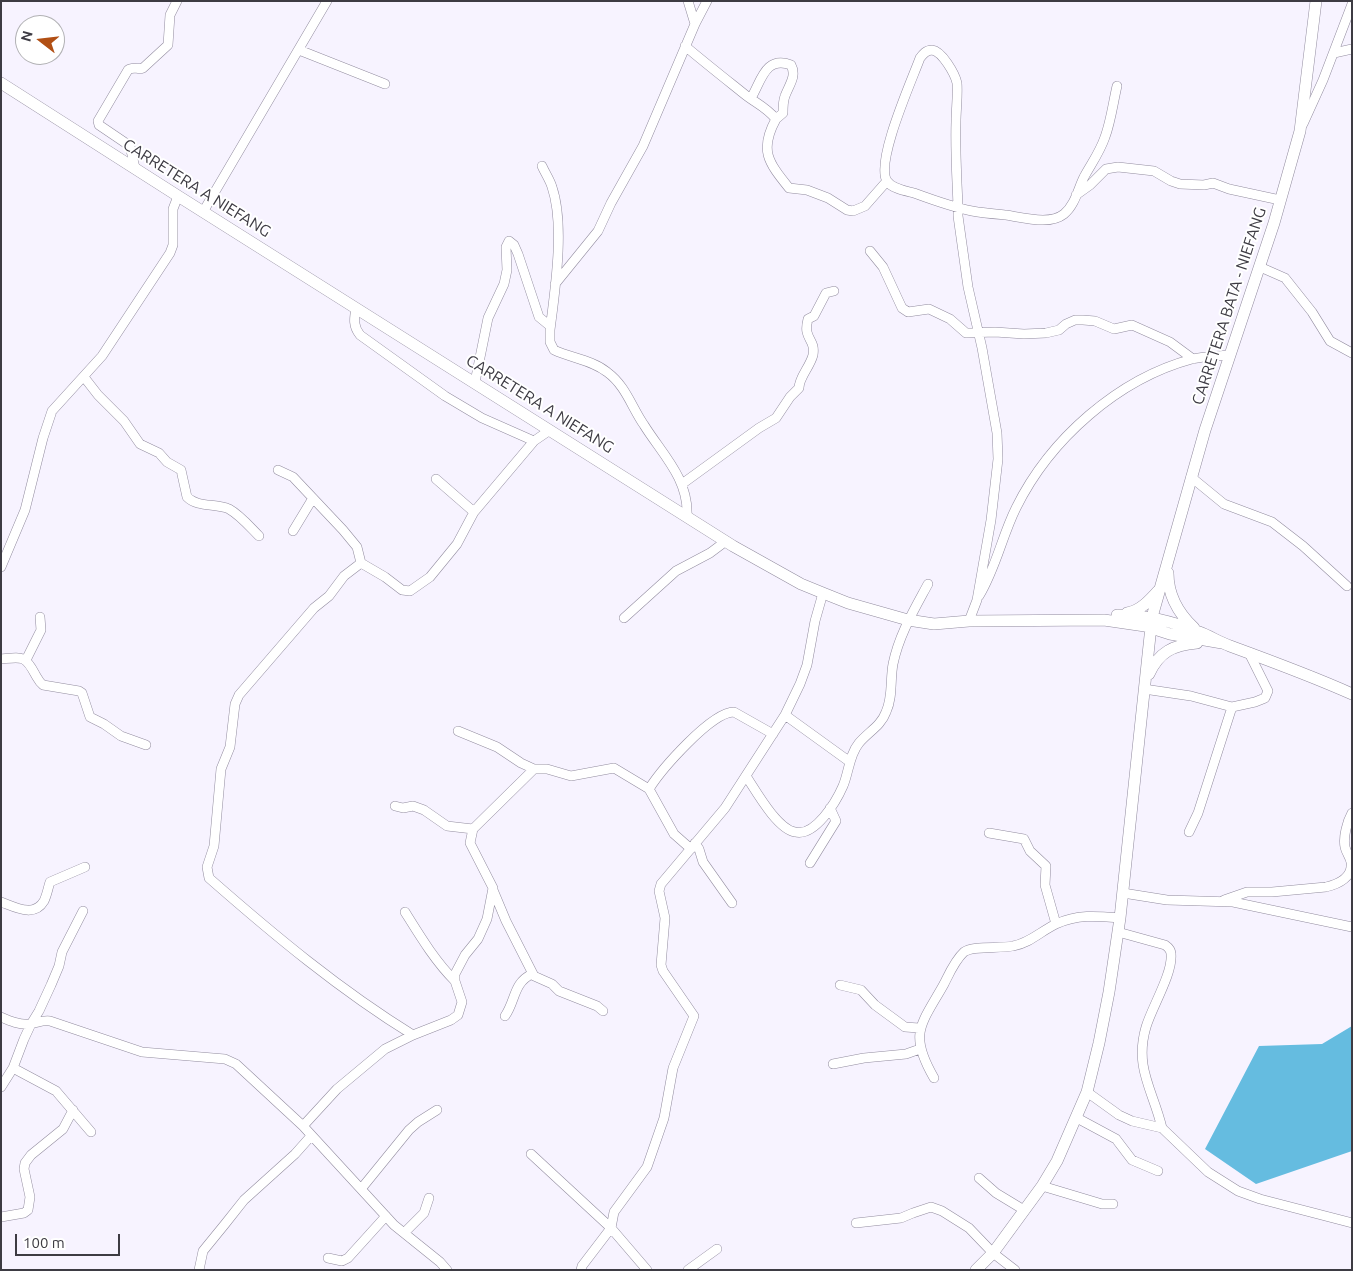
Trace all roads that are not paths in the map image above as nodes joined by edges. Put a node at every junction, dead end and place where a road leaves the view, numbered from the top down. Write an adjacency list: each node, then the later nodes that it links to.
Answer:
1 (177, 1): 19 (street)
2 (327, 1): 10 (street)
3 (688, 1): 7 (street)
4 (707, 1): 7 (street)
5 (1316, 1): 17 (main road, CARRETERA BATA - NIEFANG)
6 (1352, 4): 11 (street)
7 (695, 24): 8 (street)
8 (685, 46): 15 (street); 28 (street)
9 (1352, 49): 11 (street)
10 (299, 50): 13 (street); 25 (street)
11 (1334, 53): 17 (street)
12 (1, 83): 19 (main road, CARRETERA A NIEFANG)
13 (385, 84)
14 (1117, 86): 21 (street)
15 (750, 98): 16 (street); 16 (street)
16 (776, 119): 20 (street)
17 (1300, 131): 23 (main road, CARRETERA BATA - NIEFANG)
18 (542, 166): 28 (street)
19 (135, 168): 22 (main road, CARRETERA A NIEFANG)
20 (887, 181): 24 (street); 24 (street)
21 (1076, 195): 23 (street); 24 (street)
22 (178, 196): 25 (main road, CARRETERA A NIEFANG); 36 (street)
23 (1280, 200): 27 (main road, CARRETERA BATA - NIEFANG)
24 (958, 207): 32 (street)
25 (203, 212): 30 (main road, CARRETERA A NIEFANG)
26 (870, 251): 32 (street)
27 (1260, 267): 33 (street); 34 (main road, CARRETERA BATA - NIEFANG)
28 (555, 284): 31 (street)
29 (834, 290): 43 (street)
30 (356, 308): 37 (main road, CARRETERA A NIEFANG); 39 (street)
31 (550, 326): 37 (street); 43 (street)
32 (978, 333): 35 (street); 57 (street)
33 (1352, 353)
34 (1230, 355): 35 (street); 41 (main road, CARRETERA BATA - NIEFANG)
35 (1194, 359): 57 (street)
36 (84, 377): 48 (street); 52 (street)
37 (475, 382): 38 (main road, CARRETERA A NIEFANG)
38 (550, 430): 39 (street); 46 (main road, CARRETERA A NIEFANG)
39 (534, 441): 45 (street)
40 (278, 470): 44 (street)
41 (1191, 477): 50 (main road, CARRETERA BATA - NIEFANG); 54 (street)
42 (436, 479): 45 (street)
43 (682, 484): 46 (street)
44 (313, 498): 47 (street); 51 (street)
45 (474, 512): 51 (street)
46 (687, 516): 49 (main road, CARRETERA A NIEFANG)
47 (294, 531)
48 (259, 536)
49 (726, 541): 56 (main road, CARRETERA A NIEFANG); 60 (street)
50 (1168, 560): 55 (main road, CARRETERA BATA - NIEFANG); 66 (main road)
51 (361, 563): 111 (street)
52 (1, 567)
53 (928, 584): 61 (street)
54 (1347, 586)
55 (1159, 591): 58 (main road); 64 (main road, CARRETERA BATA - NIEFANG)
56 (823, 593): 61 (main road, CARRETERA A NIEFANG); 75 (street)
57 (977, 600): 63 (street)
58 (1115, 616): 62 (main road); 64 (main road)
59 (40, 617): 71 (street)
60 (624, 618)
61 (908, 620): 63 (main road, CARRETERA A NIEFANG); 79 (street)
62 (1104, 620): 63 (main road, CARRETERA A NIEFANG); 65 (main road)
63 (970, 621)
64 (1152, 622): 65 (main road); 66 (main road); 67 (main road); 68 (main road, CARRETERA BATA - NIEFANG)
65 (1134, 624): 68 (main road)
66 (1198, 631): 67 (main road)
67 (1216, 642): 69 (main road); 72 (main road)
68 (1149, 644): 72 (main road, CARRETERA BATA - NIEFANG)
69 (1248, 653): 73 (main road); 74 (street)
70 (1, 659): 71 (street)
71 (26, 660): 78 (street)
72 (1144, 686): 74 (street); 93 (main road, CARRETERA BATA - NIEFANG)
73 (1352, 694)
74 (1232, 707): 87 (street)
75 (785, 715): 77 (street); 79 (street)
76 (458, 731): 80 (street)
77 (773, 734): 81 (street); 82 (street)
78 (146, 745)
79 (850, 762): 84 (street)
80 (534, 769): 82 (street); 86 (street)
81 (746, 776): 84 (street); 89 (street)
82 (648, 790): 89 (street)
83 (395, 806): 86 (street)
84 (830, 808): 90 (street)
85 (1352, 813): 94 (street)
86 (473, 829): 92 (street)
87 (1189, 832)
88 (989, 833): 100 (street)
89 (693, 846): 96 (street); 137 (street)
90 (810, 863)
91 (85, 867): 95 (street)
92 (493, 888): 103 (street); 104 (street)
93 (1123, 893): 94 (street); 99 (main road, CARRETERA BATA - NIEFANG)
94 (1221, 901): 101 (street)
95 (1, 902)
96 (732, 903)
97 (83, 911): 109 (street)
98 (405, 912): 104 (street)
99 (1120, 918): 100 (street); 102 (main road, CARRETERA BATA - NIEFANG)
100 (1056, 924): 110 (street)
101 (1352, 927)
102 (1118, 932): 117 (main road, CARRETERA BATA - NIEFANG); 122 (street)
103 (532, 974): 106 (street); 107 (street)
104 (455, 981): 111 (street)
105 (840, 985): 110 (street)
106 (603, 1011)
107 (505, 1016)
108 (1, 1017): 109 (street)
109 (31, 1024): 114 (street); 121 (street)
110 (919, 1028): 112 (street)
111 (413, 1035): 121 (street)
112 (920, 1049): 113 (street); 115 (street)
113 (833, 1064)
114 (13, 1068): 116 (street); 118 (street)
115 (934, 1078)
116 (1, 1087)
117 (1087, 1092): 120 (main road, CARRETERA BATA - NIEFANG); 122 (street)
118 (73, 1110): 123 (street); 134 (street)
119 (437, 1110): 129 (street)
120 (1076, 1118): 126 (street); 128 (main road, CARRETERA BATA - NIEFANG)
121 (303, 1126): 124 (street)
122 (1162, 1128): 136 (street)
123 (92, 1132)
124 (311, 1136): 129 (street); 142 (street)
125 (531, 1154): 137 (street)
126 (1158, 1171)
127 (979, 1178): 132 (street)
128 (1042, 1186): 131 (street); 132 (main road, CARRETERA BATA - NIEFANG)
129 (361, 1189): 133 (street)
130 (429, 1198): 138 (street)
131 (1113, 1204)
132 (1024, 1210): 140 (main road, CARRETERA BATA - NIEFANG)
133 (386, 1216): 138 (street); 141 (street)
134 (1, 1217)
135 (856, 1223): 140 (street)
136 (1352, 1223)
137 (610, 1228): 144 (street); 145 (street)
138 (404, 1233): 143 (street)
139 (717, 1249): 146 (street)
140 (993, 1252): 147 (main road, CARRETERA BATA - NIEFANG); 148 (street)
141 (328, 1258)
142 (199, 1270)
143 (447, 1270)
144 (581, 1270)
145 (647, 1270)
146 (688, 1270)
147 (976, 1270)
148 (1015, 1270)

